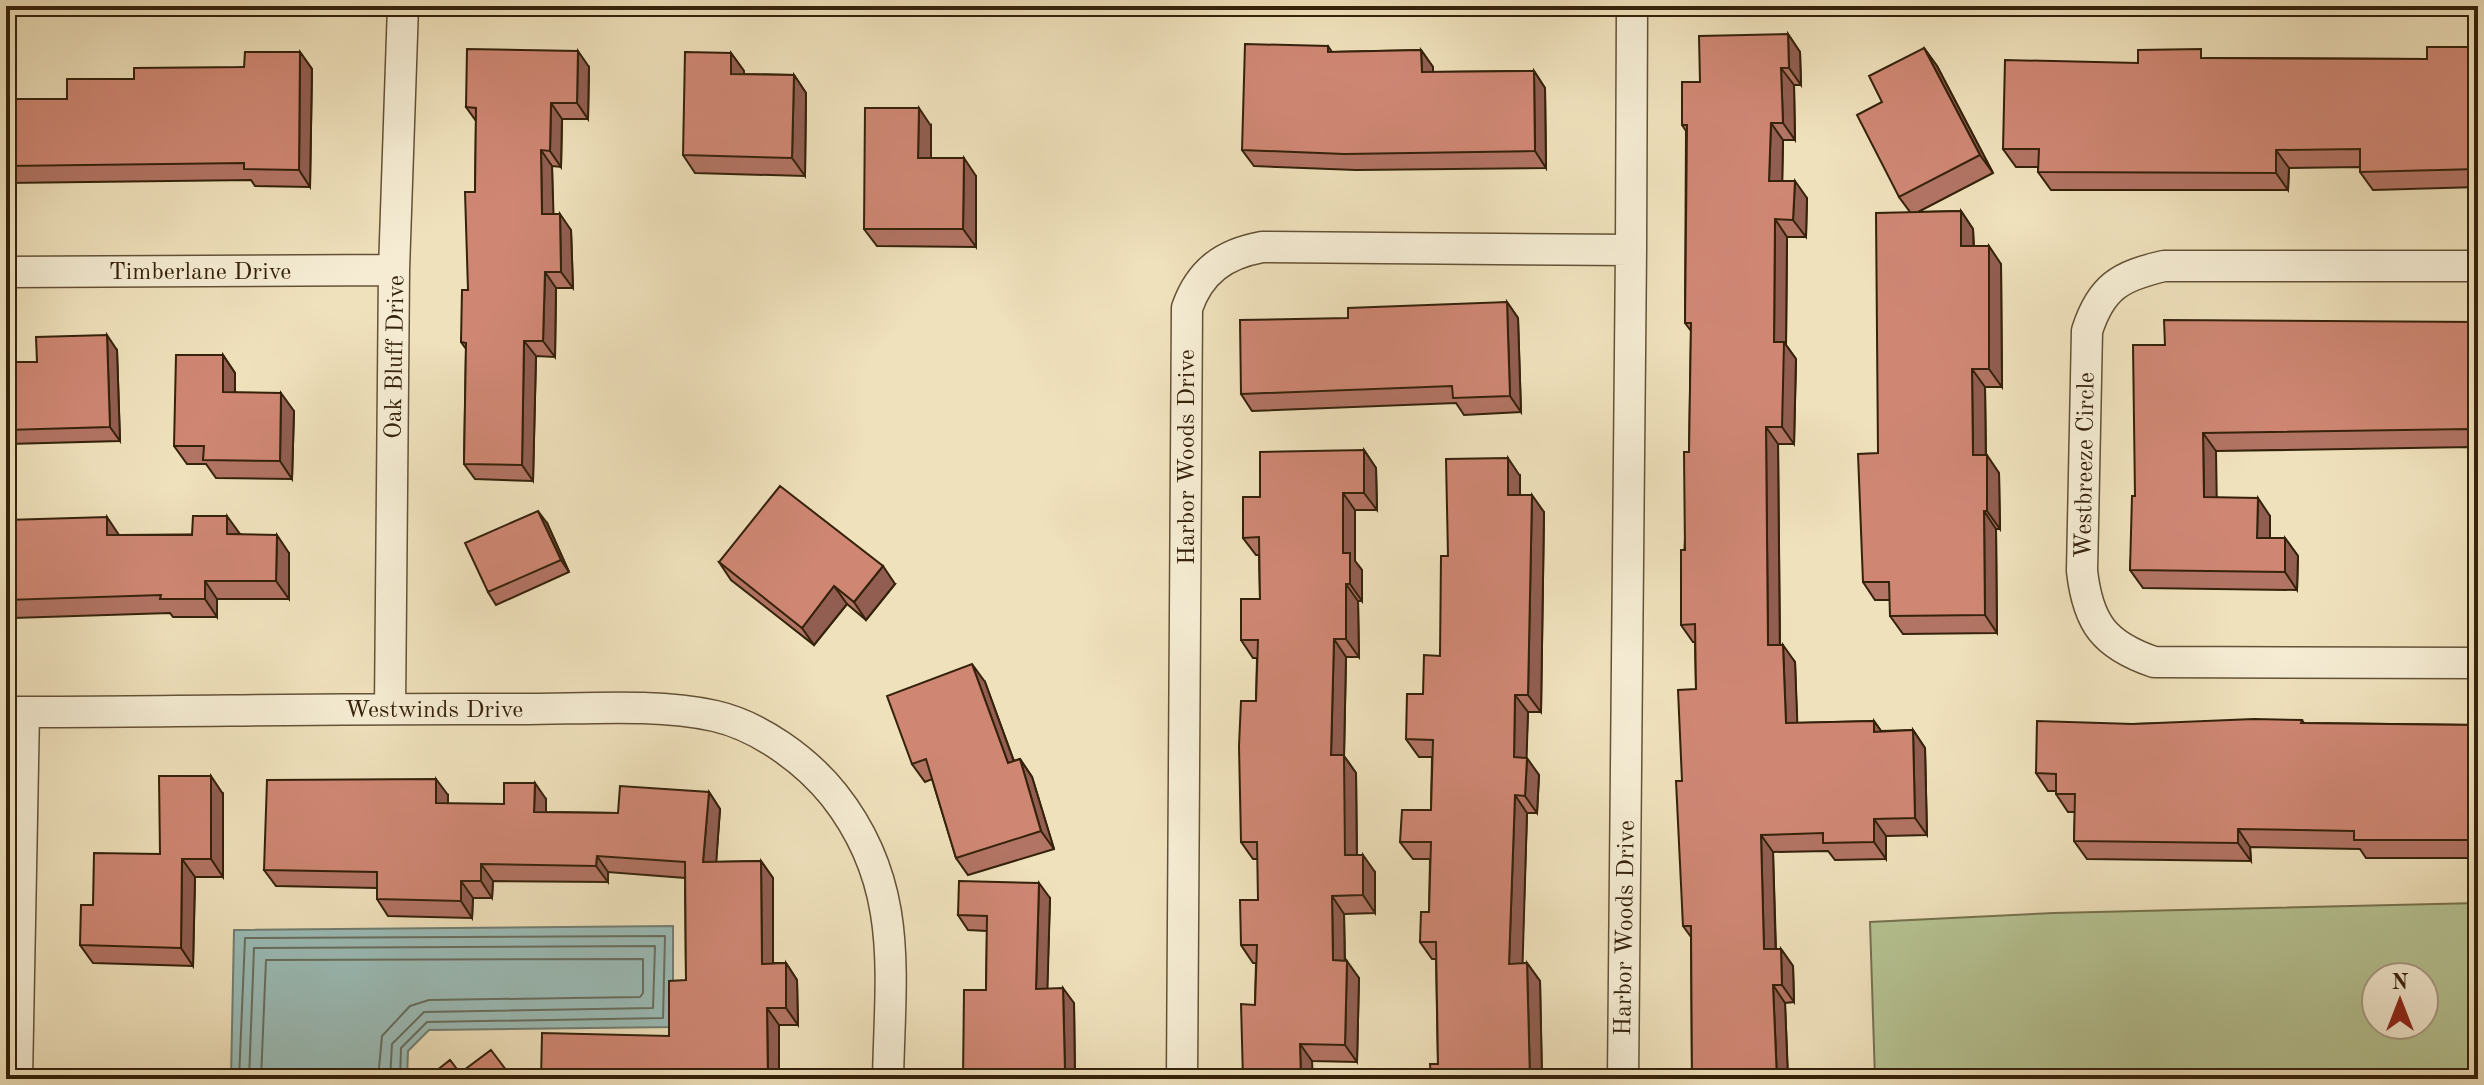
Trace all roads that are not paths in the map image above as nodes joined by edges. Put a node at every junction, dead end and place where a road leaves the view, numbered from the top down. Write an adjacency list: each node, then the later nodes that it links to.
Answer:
1 (403, 6): 5 (street, Oak Bluff Drive)
2 (1632, 6): 3 (street, Harbor Woods Drive)
3 (1631, 250): 12 (street, Harbor Woods Drive); 13 (street, Harbor Woods Drive)
4 (2478, 266): 7 (street, Westbreeze Circle)
5 (394, 270): 6 (street, Timberlane Drive); 8 (street, Oak Bluff Drive)
6 (6, 272)
7 (2478, 663)
8 (390, 708): 9 (street, Westwinds Drive); 11 (street, Westwinds Drive)
9 (15, 712): 10 (street)
10 (17, 1079)
11 (888, 1079)
12 (1182, 1079)
13 (1623, 1079)

